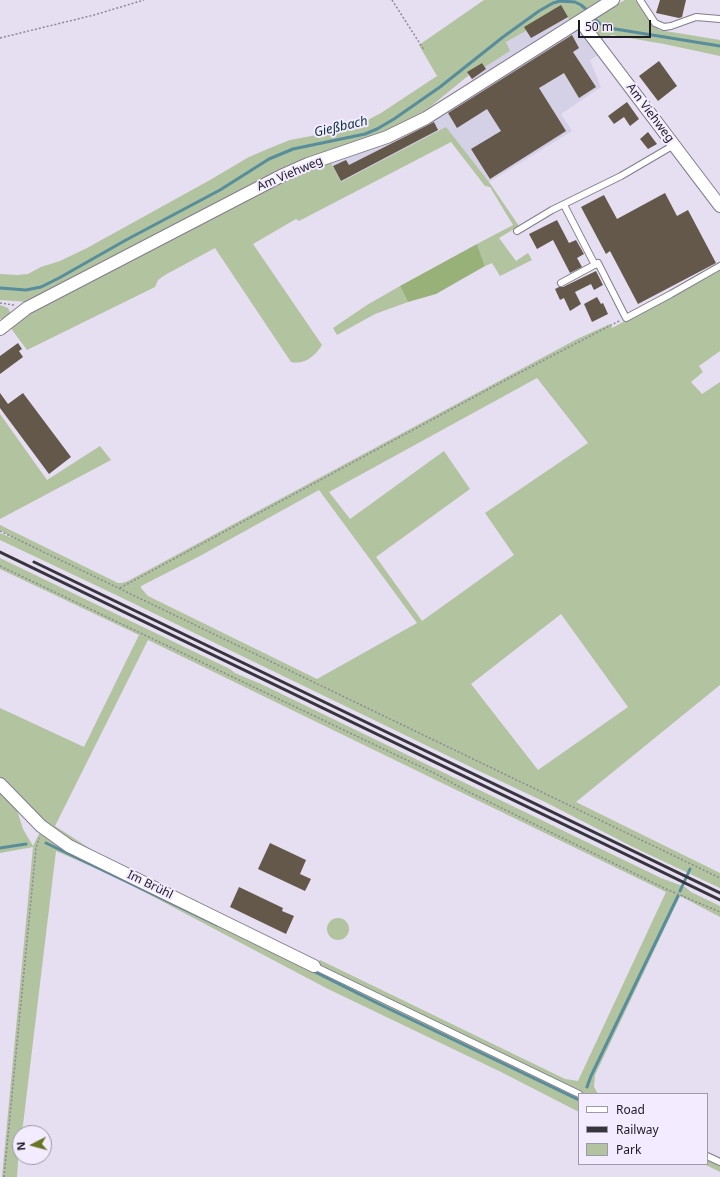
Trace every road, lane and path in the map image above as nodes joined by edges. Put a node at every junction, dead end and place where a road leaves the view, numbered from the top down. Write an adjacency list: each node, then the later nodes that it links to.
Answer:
1 (144, 0): 7 (path)
2 (392, 0): 8 (path)
3 (614, 0): 5 (street, Am Viehweg)
4 (640, 0): 6 (lane)
5 (587, 16): 9 (street, Am Viehweg); 17 (street, Am Viehweg)
6 (720, 19)
7 (0, 38)
8 (424, 50)
9 (674, 145): 10 (lane); 11 (street, Am Viehweg)
10 (564, 205): 12 (lane); 13 (lane)
11 (720, 206)
12 (517, 231)
13 (595, 265): 15 (lane); 16 (lane)
14 (720, 266): 16 (lane)
15 (561, 283)
16 (626, 318): 20 (path)
17 (0, 329)
18 (0, 531): 20 (path)
19 (0, 566): 24 (path)
20 (120, 588): 23 (path)
21 (0, 784): 22 (street, Im Brühl)
22 (41, 826): 25 (street, Im Brühl); 29 (path)
23 (720, 878)
24 (720, 912)
25 (314, 966): 26 (lane)
26 (578, 1094)
27 (708, 1156): 28 (lane)
28 (720, 1162)
29 (4, 1177)

